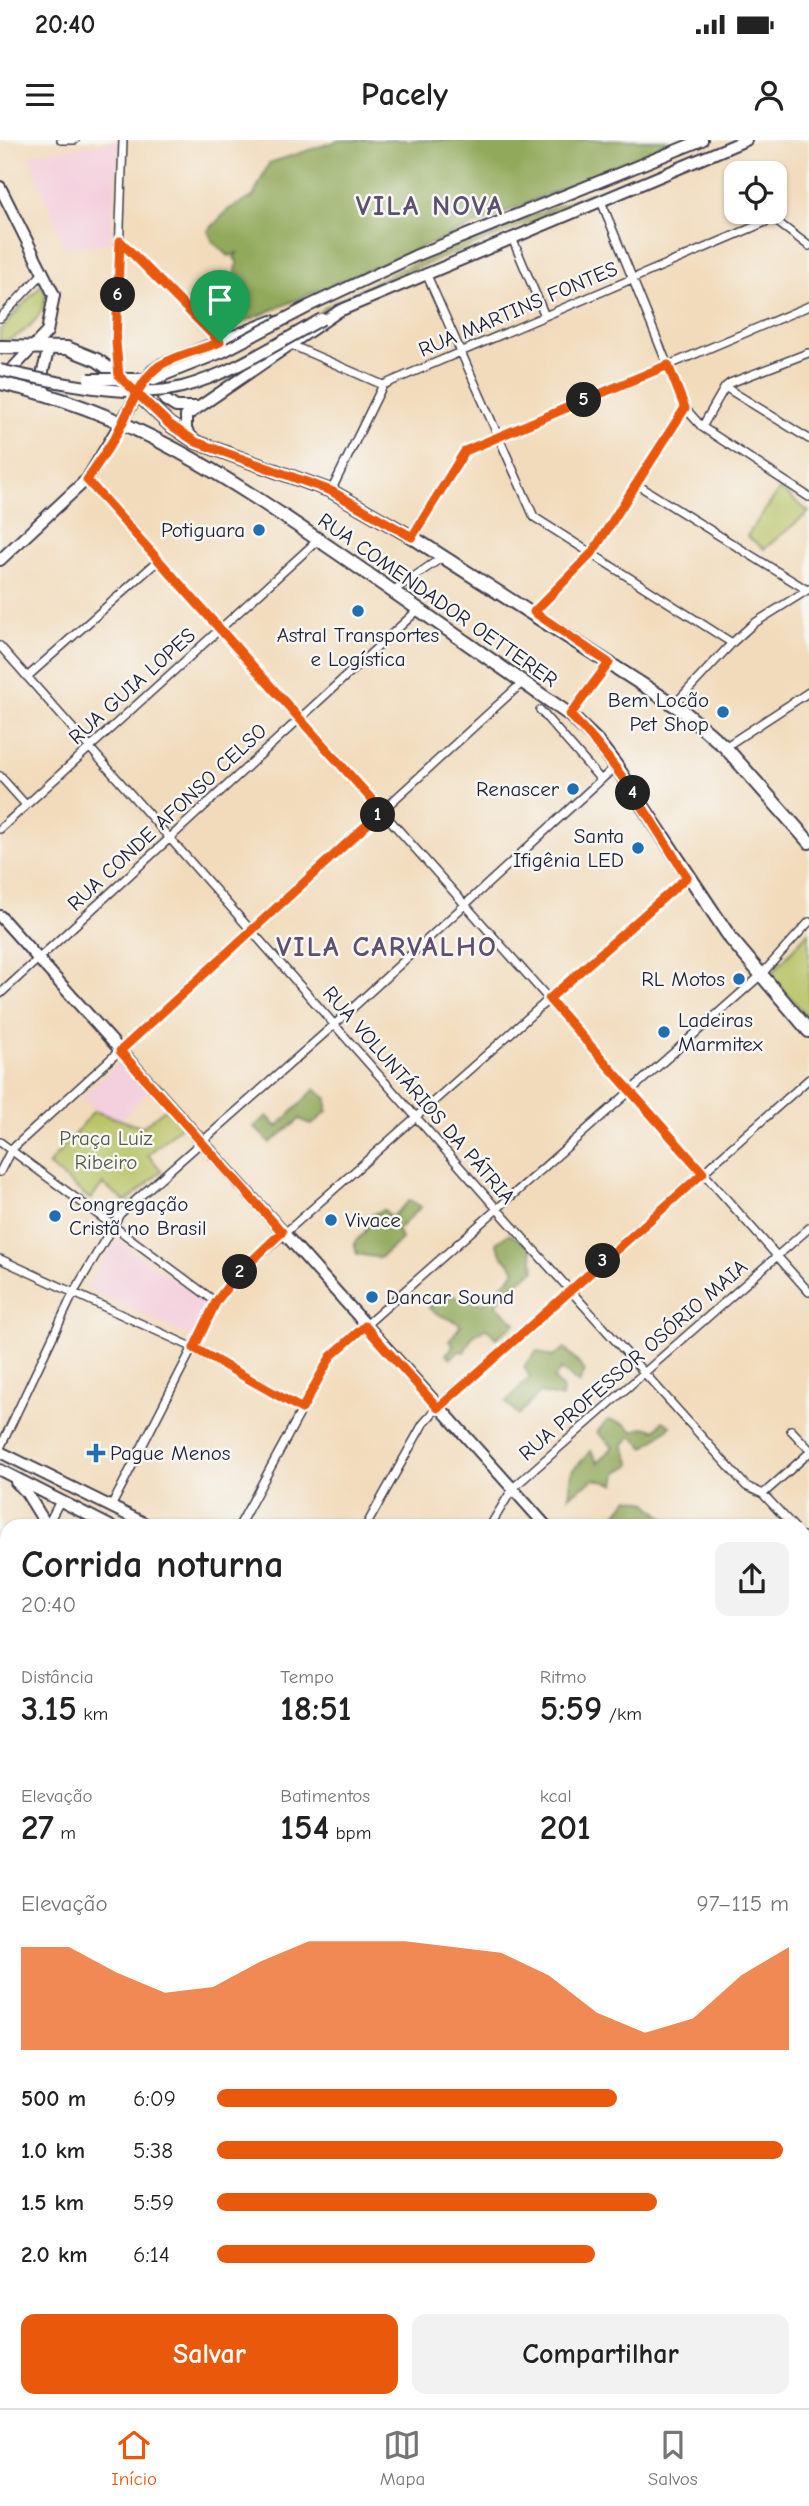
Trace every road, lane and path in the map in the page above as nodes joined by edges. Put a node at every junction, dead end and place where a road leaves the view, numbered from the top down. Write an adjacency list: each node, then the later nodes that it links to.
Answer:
1 (61, 140): 2 (street)
2 (75, 140)
3 (123, 140): 12 (street)
4 (702, 140): 6 (main road)
5 (746, 140): 8 (main road)
6 (683, 144): 18 (main road)
7 (0, 187): 14 (main road)
8 (601, 201): 11 (main road); 16 (street)
9 (761, 224): 16 (street, RUA MARTINS FONTES)
10 (782, 224): 13 (street)
11 (512, 239): 15 (main road); 19 (street)
12 (120, 241): 22 (street); 32 (street)
13 (809, 246)
14 (44, 271): 20 (street); 25 (main road)
15 (426, 272): 21 (main road); 26 (street)
16 (633, 279): 19 (street, RUA MARTINS FONTES); 30 (street)
17 (809, 306): 30 (street)
18 (308, 307): 22 (main road); 29 (main road, bridge)
19 (545, 316): 26 (street, RUA MARTINS FONTES)
20 (0, 318)
21 (322, 320): 23 (main road); 31 (main road, bridge)
22 (220, 342): 28 (main road)
23 (289, 344): 34 (street); 38 (main road)
24 (0, 347): 25 (main road)
25 (43, 347): 32 (main road); 33 (main road); 36 (main road)
26 (461, 352): 34 (street, RUA MARTINS FONTES); 43 (street)
27 (808, 353): 35 (street)
28 (182, 357): 37 (main road); 38 (main road)
29 (0, 364)
30 (668, 365): 39 (street); 43 (street)
31 (0, 370)
32 (119, 376): 37 (main road)
33 (0, 382): 36 (main road, RUA COMENDADOR OETTERER)
34 (383, 385): 49 (street)
35 (724, 387): 42 (street); 45 (street)
36 (46, 394): 40 (main road, RUA COMENDADOR OETTERER)
37 (139, 394): 41 (main road); 46 (main road)
38 (197, 407): 46 (main road)
39 (685, 408): 42 (street); 48 (street)
40 (104, 414): 41 (main road, RUA COMENDADOR OETTERER); 44 (main road)
41 (124, 421): 44 (main road); 52 (main road, RUA COMENDADOR OETTERER)
42 (702, 427): 50 (street)
43 (498, 436): 51 (street); 53 (street)
44 (114, 438): 47 (main road)
45 (809, 439)
46 (196, 442): 49 (main road)
47 (87, 480): 55 (main road); 56 (street)
48 (636, 484): 53 (street); 57 (street)
49 (331, 491): 51 (main road)
50 (809, 497)
51 (412, 537): 54 (main road)
52 (318, 540): 58 (main road, RUA COMENDADOR OETTERER); 61 (street, RUA GUIA LOPES)
53 (592, 553): 60 (street); 62 (street)
54 (443, 556): 58 (street); 60 (main road)
55 (0, 560)
56 (159, 560): 61 (street); 65 (street)
57 (808, 589): 62 (street)
58 (393, 591): 59 (main road, RUA COMENDADOR OETTERER)
59 (419, 609): 66 (main road, RUA COMENDADOR OETTERER); 71 (street, RUA CONDE AFONSO CELSO)
60 (534, 612): 64 (main road)
61 (220, 629): 71 (street); 73 (street, RUA GUIA LOPES)
62 (732, 643): 68 (street)
63 (0, 646): 65 (street, RUA VOLUNTÁRIOS DA PÁTRIA)
64 (609, 663): 68 (main road); 70 (street)
65 (27, 677): 73 (street, RUA VOLUNTÁRIOS DA PÁTRIA)
66 (523, 682): 70 (main road, RUA COMENDADOR OETTERER); 78 (street)
67 (809, 692): 72 (street)
68 (674, 705): 72 (main road)
69 (540, 710): 76 (street, RUA COMENDADOR OETTERER)
70 (570, 715): 74 (main road, RUA COMENDADOR OETTERER)
71 (300, 719): 78 (street); 80 (street, RUA CONDE AFONSO CELSO)
72 (725, 747): 81 (main road)
73 (88, 749): 77 (street, RUA GUIA LOPES); 80 (street, RUA VOLUNTÁRIOS DA PÁTRIA)
74 (616, 766): 76 (street); 82 (main road, RUA COMENDADOR OETTERER)
75 (0, 776): 77 (street)
76 (601, 780): 83 (street)
77 (26, 805): 79 (street, RUA GUIA LOPES)
78 (382, 811): 83 (street); 86 (street)
79 (0, 829)
80 (169, 839): 86 (street, RUA VOLUNTÁRIOS DA PÁTRIA); 87 (street, RUA CONDE AFONSO CELSO)
81 (809, 842)
82 (687, 877): 88 (main road, RUA COMENDADOR OETTERER); 90 (street)
83 (465, 905): 90 (street); 91 (street)
84 (0, 916): 87 (main road)
85 (809, 922): 88 (street)
86 (251, 931): 91 (street, RUA VOLUNTÁRIOS DA PÁTRIA); 93 (street)
87 (38, 959): 89 (street, RUA CONDE AFONSO CELSO); 93 (main road)
88 (760, 976): 92 (main road, RUA COMENDADOR OETTERER); 95 (street)
89 (0, 994)
90 (549, 999): 95 (street); 96 (street)
91 (334, 1025): 96 (street, RUA VOLUNTÁRIOS DA PÁTRIA); 98 (street)
92 (809, 1031)
93 (120, 1051): 98 (main road); 99 (street)
94 (809, 1079): 101 (street)
95 (631, 1091): 101 (street); 102 (street)
96 (414, 1117): 102 (street, RUA VOLUNTÁRIOS DA PÁTRIA); 105 (street)
97 (0, 1142): 99 (street)
98 (202, 1143): 103 (street); 105 (main road)
99 (11, 1150): 100 (street); 103 (street)
100 (0, 1172)
101 (703, 1173): 106 (street); 108 (street)
102 (498, 1210): 108 (street, RUA VOLUNTÁRIOS DA PÁTRIA); 112 (street)
103 (113, 1226): 109 (street); 111 (street)
104 (809, 1228): 106 (street, RUA PROFESSOR OSÓRIO MAIA)
105 (282, 1232): 111 (street); 112 (main road)
106 (778, 1257): 110 (street); 114 (street, RUA PROFESSOR OSÓRIO MAIA)
107 (0, 1258): 109 (street)
108 (570, 1291): 114 (street, RUA VOLUNTÁRIOS DA PÁTRIA); 115 (street)
109 (74, 1292): 113 (street); 118 (street)
110 (809, 1292)
111 (216, 1302): 113 (street)
112 (365, 1326): 115 (main road); 116 (street)
113 (194, 1348): 116 (street); 124 (street)
114 (645, 1373): 121 (street, RUA PROFESSOR OSÓRIO MAIA); 122 (street, RUA VOLUNTÁRIOS DA PÁTRIA)
115 (438, 1408): 121 (main road); 130 (street)
116 (302, 1409): 129 (street)
117 (791, 1430): 119 (street)
118 (0, 1450): 124 (main road)
119 (809, 1451): 122 (street)
120 (4, 1473): 123 (main road); 125 (main road)
121 (513, 1488): 131 (street, RUA PROFESSOR OSÓRIO MAIA); 132 (main road)
122 (763, 1494): 133 (street, RUA VOLUNTÁRIOS DA PÁTRIA)
123 (60, 1501): 126 (street); 127 (main road)
124 (111, 1507): 128 (main road)
125 (43, 1519)
126 (51, 1519)
127 (96, 1519)
128 (136, 1519)
129 (243, 1519)
130 (370, 1519)
131 (494, 1519)
132 (540, 1519)
133 (786, 1519)

